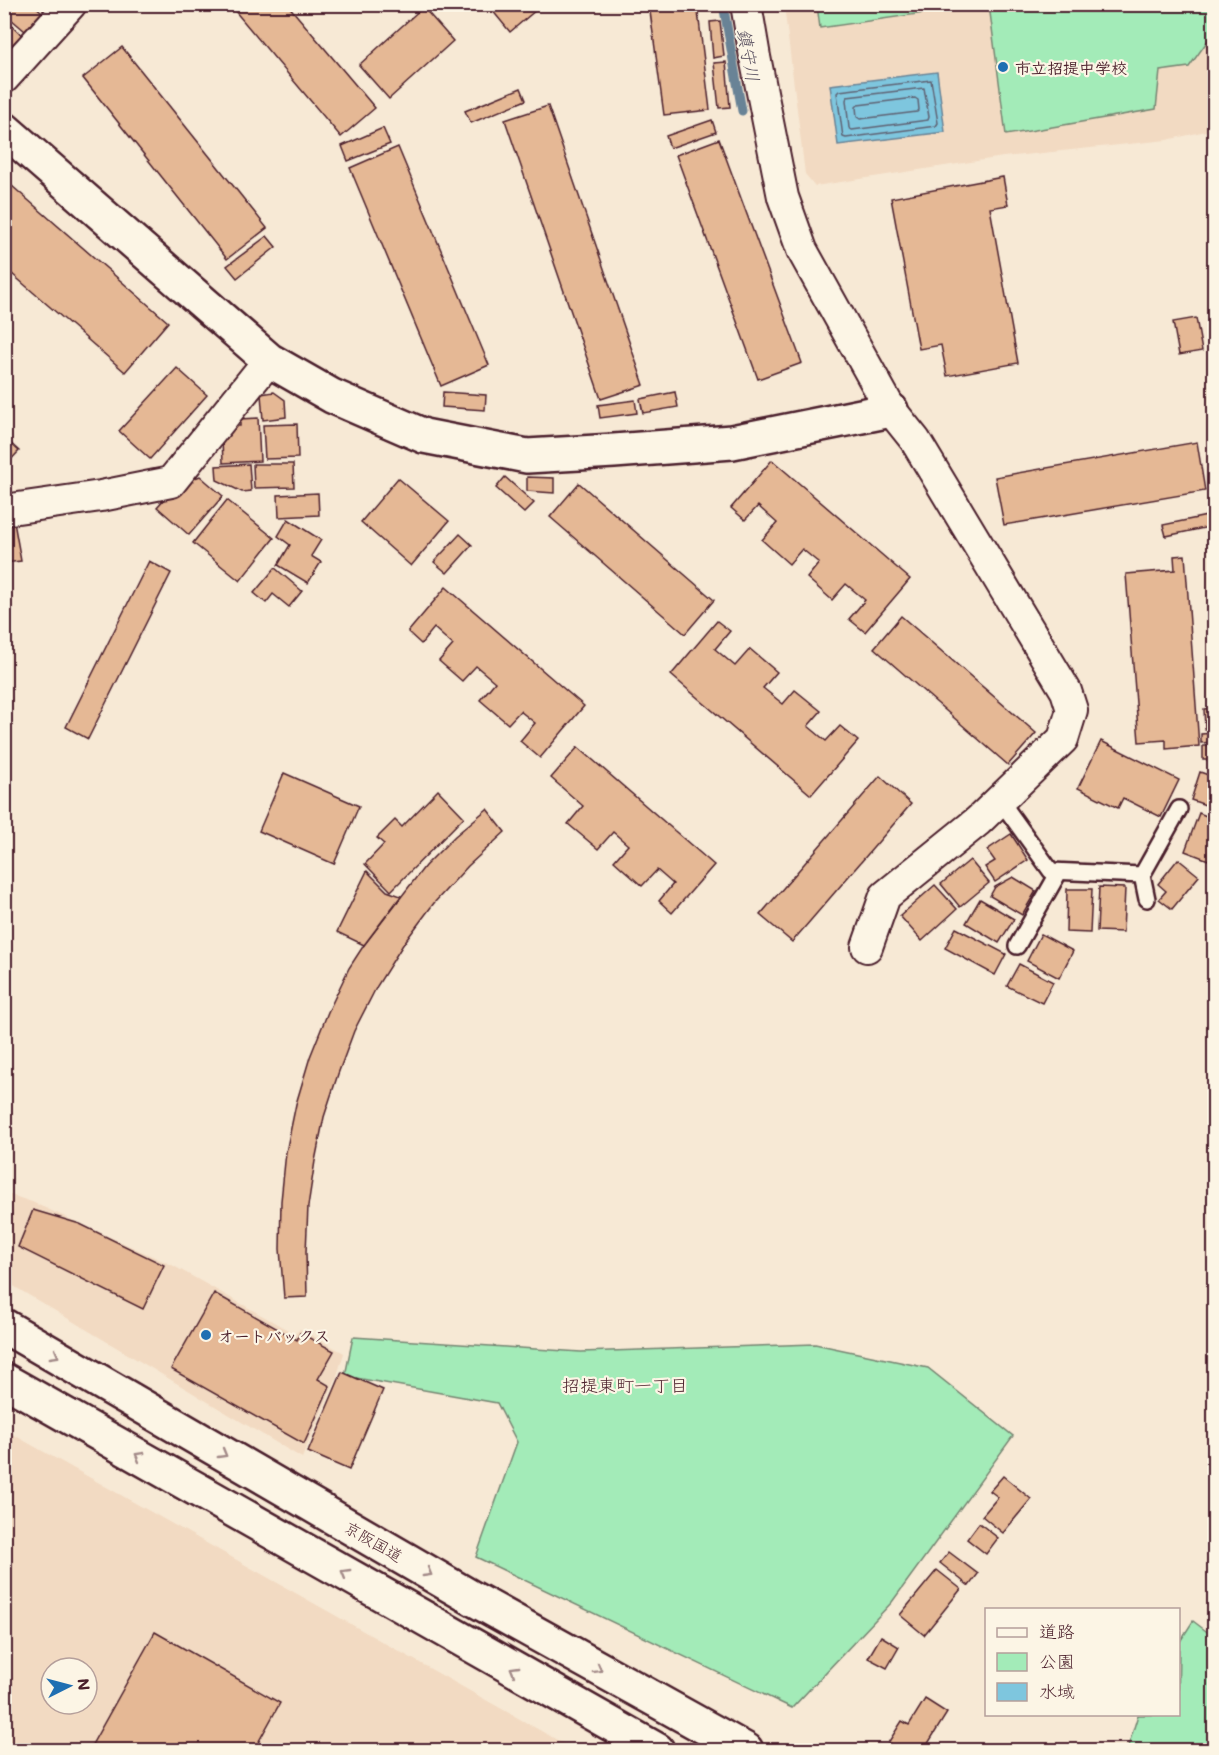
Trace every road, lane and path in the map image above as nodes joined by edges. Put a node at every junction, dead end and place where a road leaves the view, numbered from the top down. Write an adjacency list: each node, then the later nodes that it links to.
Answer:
1 (71, 4): 3 (street)
2 (746, 4): 6 (street)
3 (4, 78)
4 (4, 129): 5 (main road)
5 (268, 360): 6 (main road); 7 (street)
6 (891, 410): 8 (street)
7 (4, 510)
8 (1000, 800): 10 (lane); 14 (street)
9 (1179, 809): 11 (lane)
10 (1059, 872): 11 (lane); 13 (lane)
11 (1142, 875): 12 (lane)
12 (1147, 899)
13 (1017, 946)
14 (867, 947)
15 (4, 1326): 18 (main road, 京阪国道, one-way to 18)
16 (4, 1380): 17 (main road, one-way to 16)
17 (657, 1750)
18 (746, 1750)

